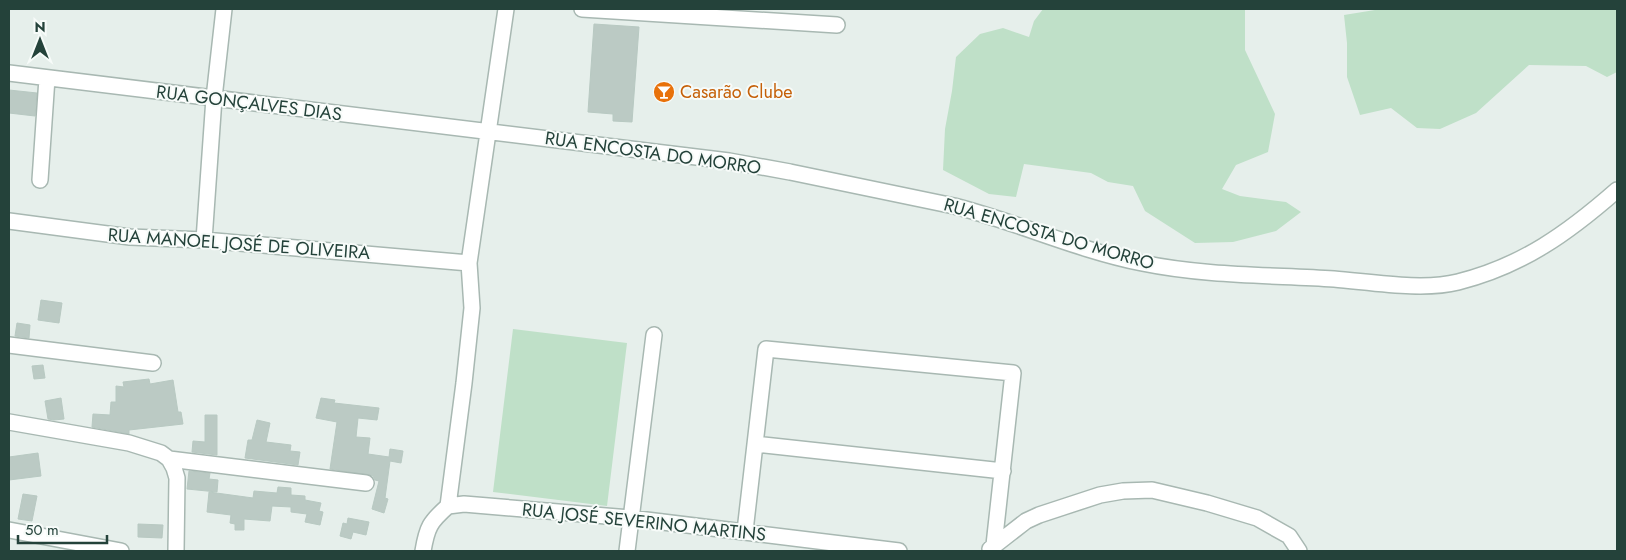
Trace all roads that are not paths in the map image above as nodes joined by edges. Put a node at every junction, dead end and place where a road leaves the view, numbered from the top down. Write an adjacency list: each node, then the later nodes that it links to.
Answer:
1 (224, 9): 7 (street)
2 (506, 9): 8 (street)
3 (582, 9): 4 (street)
4 (837, 25)
5 (9, 73): 6 (street, RUA GONÇALVES DIAS)
6 (47, 78): 7 (street, RUA GONÇALVES DIAS); 9 (street)
7 (214, 98): 8 (street, RUA GONÇALVES DIAS); 12 (street)
8 (488, 132): 10 (street, RUA ENCOSTA DO MORRO); 13 (street)
9 (40, 180)
10 (1617, 190)
11 (9, 221): 12 (street, RUA MANOEL JOSÉ DE OLIVEIRA)
12 (204, 240): 13 (street, RUA MANOEL JOSÉ DE OLIVEIRA)
13 (469, 263): 22 (street)
14 (654, 335): 23 (street)
15 (9, 345): 16 (street)
16 (152, 363)
17 (9, 422): 19 (street)
18 (755, 444): 20 (street); 20 (street); 25 (street)
19 (169, 459): 21 (street); 28 (street)
20 (1003, 471): 26 (street)
21 (366, 483)
22 (448, 506): 23 (street, RUA JOSÉ SEVERINO MARTINS); 29 (street)
23 (630, 518): 25 (street, RUA JOSÉ SEVERINO MARTINS); 30 (street)
24 (9, 530): 27 (street)
25 (746, 531): 31 (street, RUA JOSÉ SEVERINO MARTINS)
26 (991, 548): 32 (street)
27 (122, 551)
28 (176, 551)
29 (423, 551)
30 (627, 551)
31 (899, 551)
32 (1299, 551)

